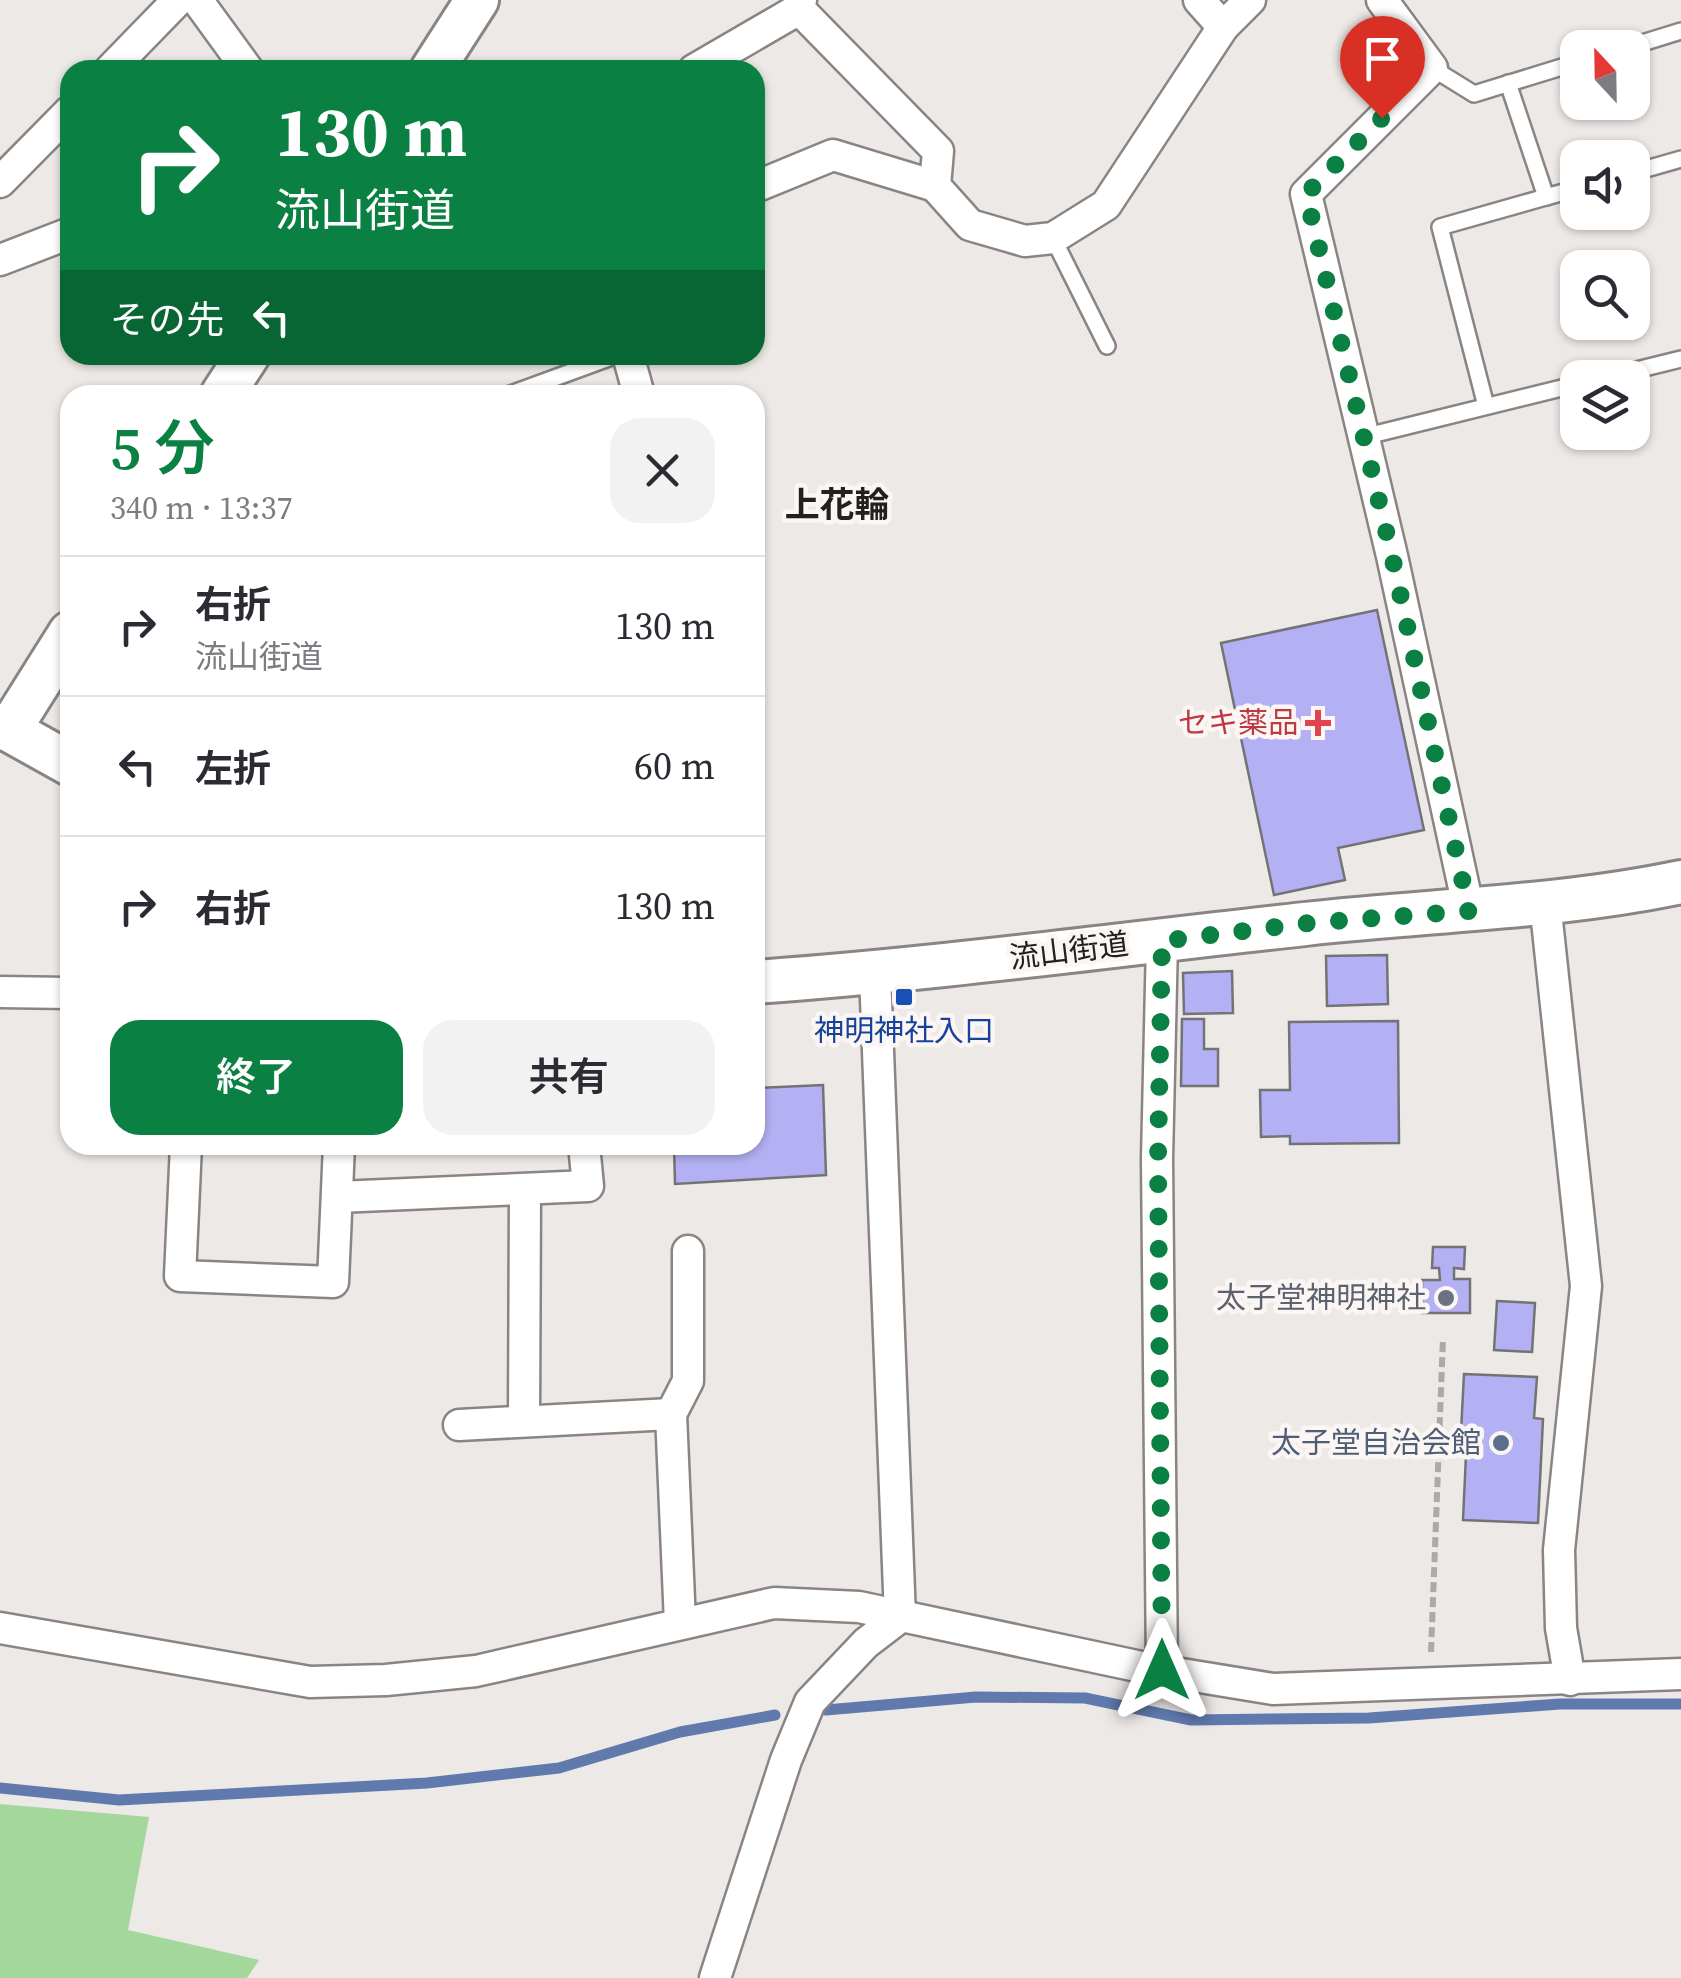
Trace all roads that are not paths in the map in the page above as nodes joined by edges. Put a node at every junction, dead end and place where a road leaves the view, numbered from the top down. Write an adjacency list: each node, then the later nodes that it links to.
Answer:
1 (178, 0): 11 (street)
2 (197, 0): 12 (street)
3 (477, 0): 13 (street)
4 (1199, 0): 8 (street)
5 (1250, 0): 8 (street)
6 (1382, 0): 16 (street)
7 (800, 5): 14 (street); 23 (street)
8 (1223, 27): 27 (street)
9 (1681, 31): 10 (lane)
10 (1650, 41)
11 (120, 60)
12 (241, 60)
13 (438, 60)
14 (710, 60)
15 (1560, 67): 17 (lane)
16 (1432, 68): 17 (lane); 36 (street)
17 (1508, 82): 25 (lane)
18 (60, 120): 21 (street)
19 (1681, 159): 20 (lane)
20 (1650, 167)
21 (0, 182)
22 (765, 183): 23 (street)
23 (935, 186): 27 (street)
24 (1560, 193): 25 (lane)
25 (1546, 197): 35 (lane)
26 (60, 237): 28 (street)
27 (1053, 238): 29 (lane)
28 (0, 260)
29 (1106, 346)
30 (1681, 358): 32 (lane)
31 (590, 365): 33 (lane)
32 (1650, 366)
33 (535, 385)
34 (1560, 388): 35 (lane)
35 (1486, 406): 36 (lane)
36 (1363, 436): 42 (street)
37 (60, 648): 38 (street)
38 (4, 728): 39 (street)
39 (60, 759)
40 (1681, 882): 41 (street, 流山街道)
41 (1546, 902): 42 (street, 流山街道); 62 (street)
42 (1469, 911): 43 (street, 流山街道)
43 (1162, 941): 44 (street, 流山街道); 60 (street)
44 (875, 974): 45 (street, 流山街道); 57 (street)
45 (765, 981)
46 (0, 992): 47 (street)
47 (60, 993)
48 (186, 1155): 52 (street)
49 (339, 1155): 52 (street)
50 (585, 1155): 51 (street)
51 (525, 1191): 52 (street); 55 (street)
52 (338, 1198)
53 (688, 1251): 54 (street)
54 (671, 1414): 55 (street); 58 (street)
55 (524, 1422): 56 (street)
56 (459, 1425)
57 (900, 1617): 58 (street); 60 (street); 63 (street)
58 (680, 1623): 59 (street)
59 (0, 1628)
60 (1162, 1670): 62 (street)
61 (1681, 1674): 62 (street)
62 (1570, 1680)
63 (715, 1978)

